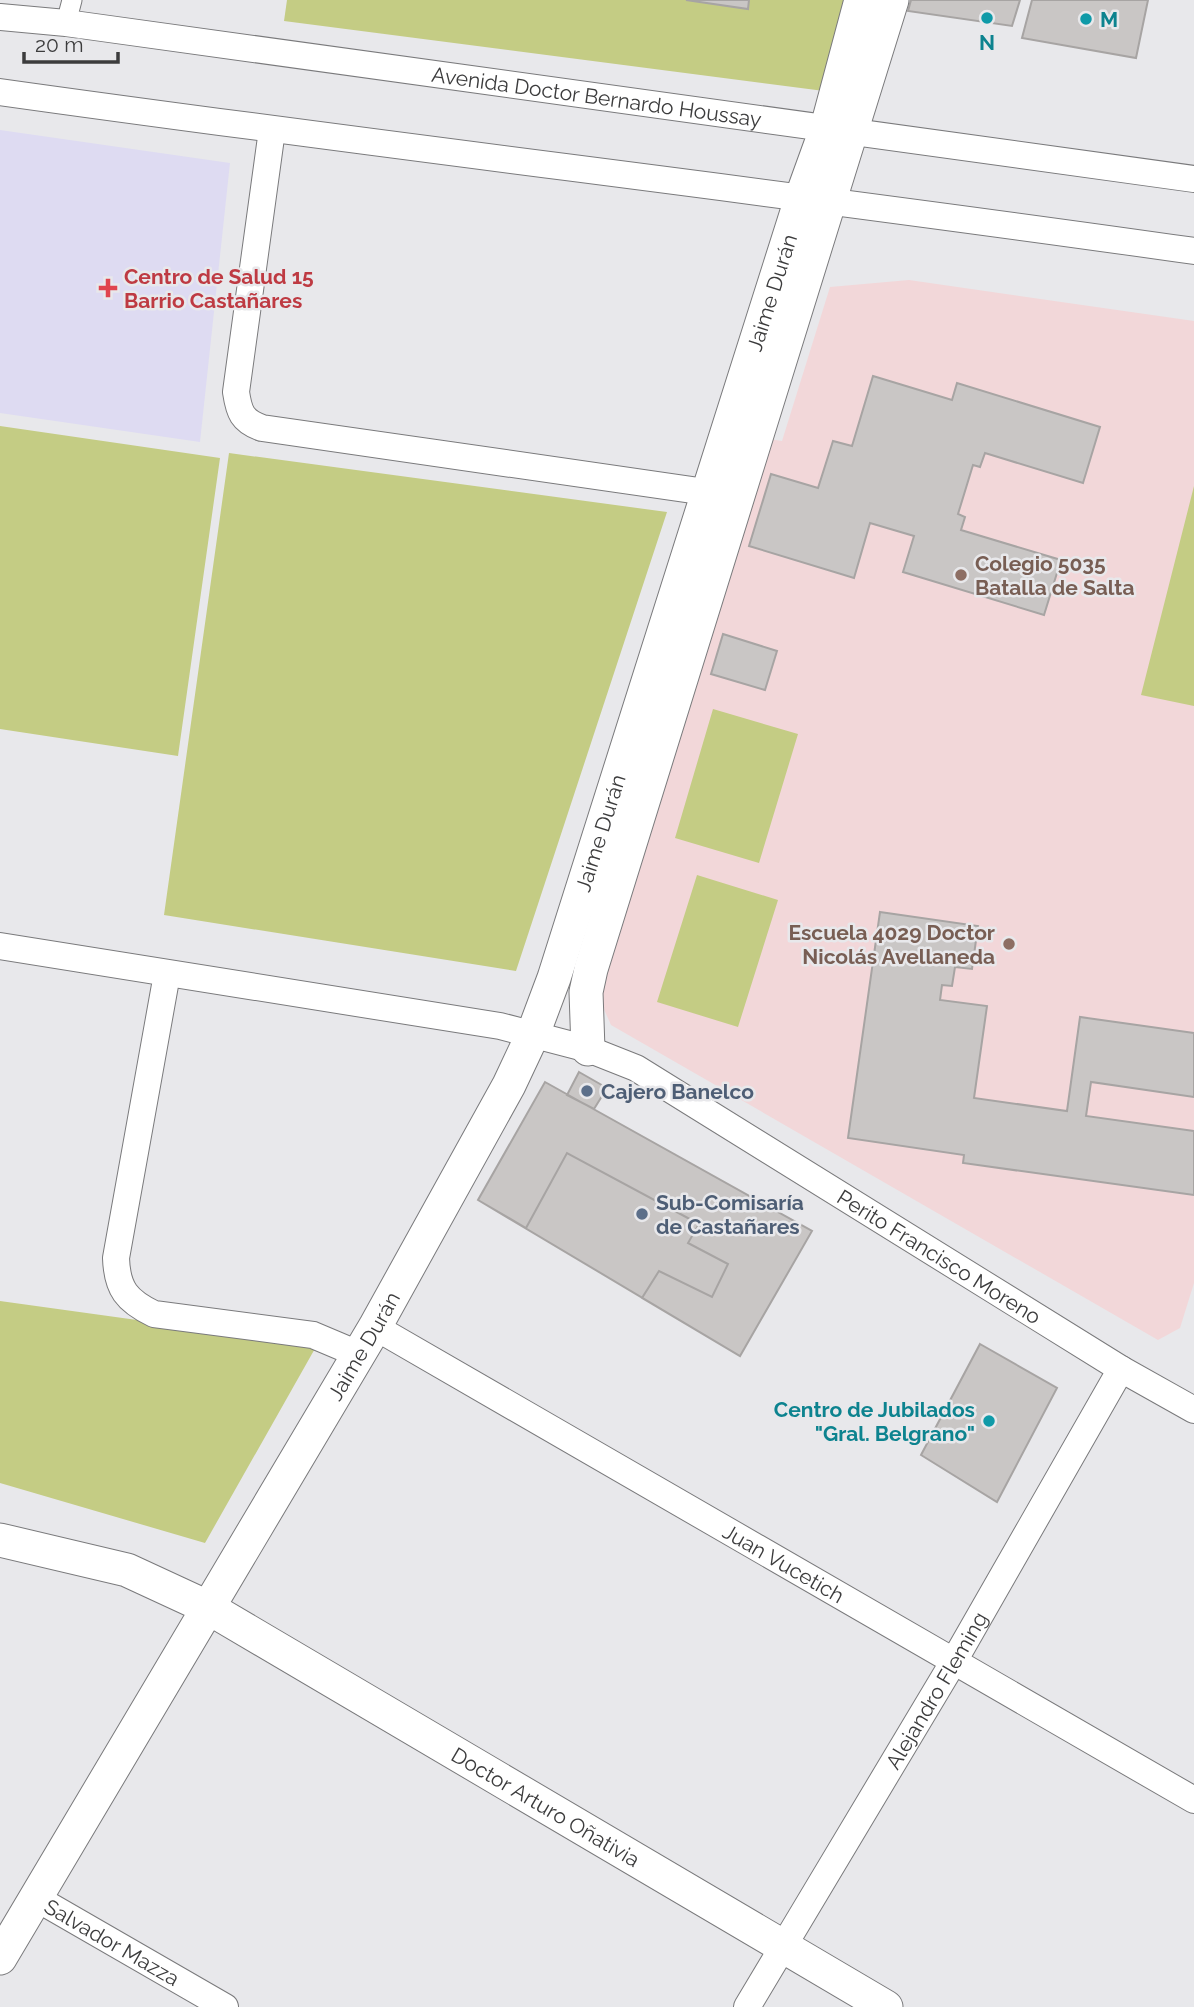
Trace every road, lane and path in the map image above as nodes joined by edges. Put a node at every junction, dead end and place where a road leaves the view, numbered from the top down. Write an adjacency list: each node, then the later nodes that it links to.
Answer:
1 (861, 0): 7 (street, Jaime Durán)
2 (892, 0): 7 (street, Jaime Durán)
3 (69, 11): 4 (street, Avenida Doctor Bernardo Houssay); 7 (street, Avenida Doctor Bernardo Houssay)
4 (0, 17)
5 (0, 92): 6 (street)
6 (272, 130): 9 (street); 11 (street)
7 (839, 130): 8 (street, Avenida Doctor Bernardo Houssay); 9 (street, Jaime Durán)
8 (1194, 179)
9 (816, 197): 10 (street); 11 (street, Jaime Durán); 15 (street, Jaime Durán)
10 (1194, 251)
11 (706, 492): 14 (street, Jaime Durán)
12 (0, 946): 13 (street, Perito Francisco Moreno)
13 (167, 974): 14 (street, Perito Francisco Moreno); 16 (street, Juan Vucetich)
14 (533, 1034): 15 (street, Perito Francisco Moreno); 16 (street, Jaime Durán)
15 (588, 1049): 17 (street, Perito Francisco Moreno)
16 (366, 1341): 20 (street, Jaime Durán); 21 (street, Juan Vucetich)
17 (1121, 1369): 18 (street, Perito Francisco Moreno); 21 (street, Alejandro Fleming)
18 (1194, 1410)
19 (0, 1540): 20 (street, Doctor Arturo Oñativia)
20 (207, 1607): 23 (street, Jaime Durán); 24 (street, Doctor Arturo Oñativia)
21 (954, 1661): 22 (street, Juan Vucetich); 24 (street, Alejandro Fleming)
22 (1194, 1800)
23 (36, 1898): 25 (street, Jaime Durán); 26 (street, Salvador Mazza)
24 (783, 1947): 27 (street, Alejandro Fleming); 28 (street, Doctor Arturo Oñativia)
25 (0, 1958)
26 (225, 2007)
27 (747, 2007)
28 (887, 2007)

